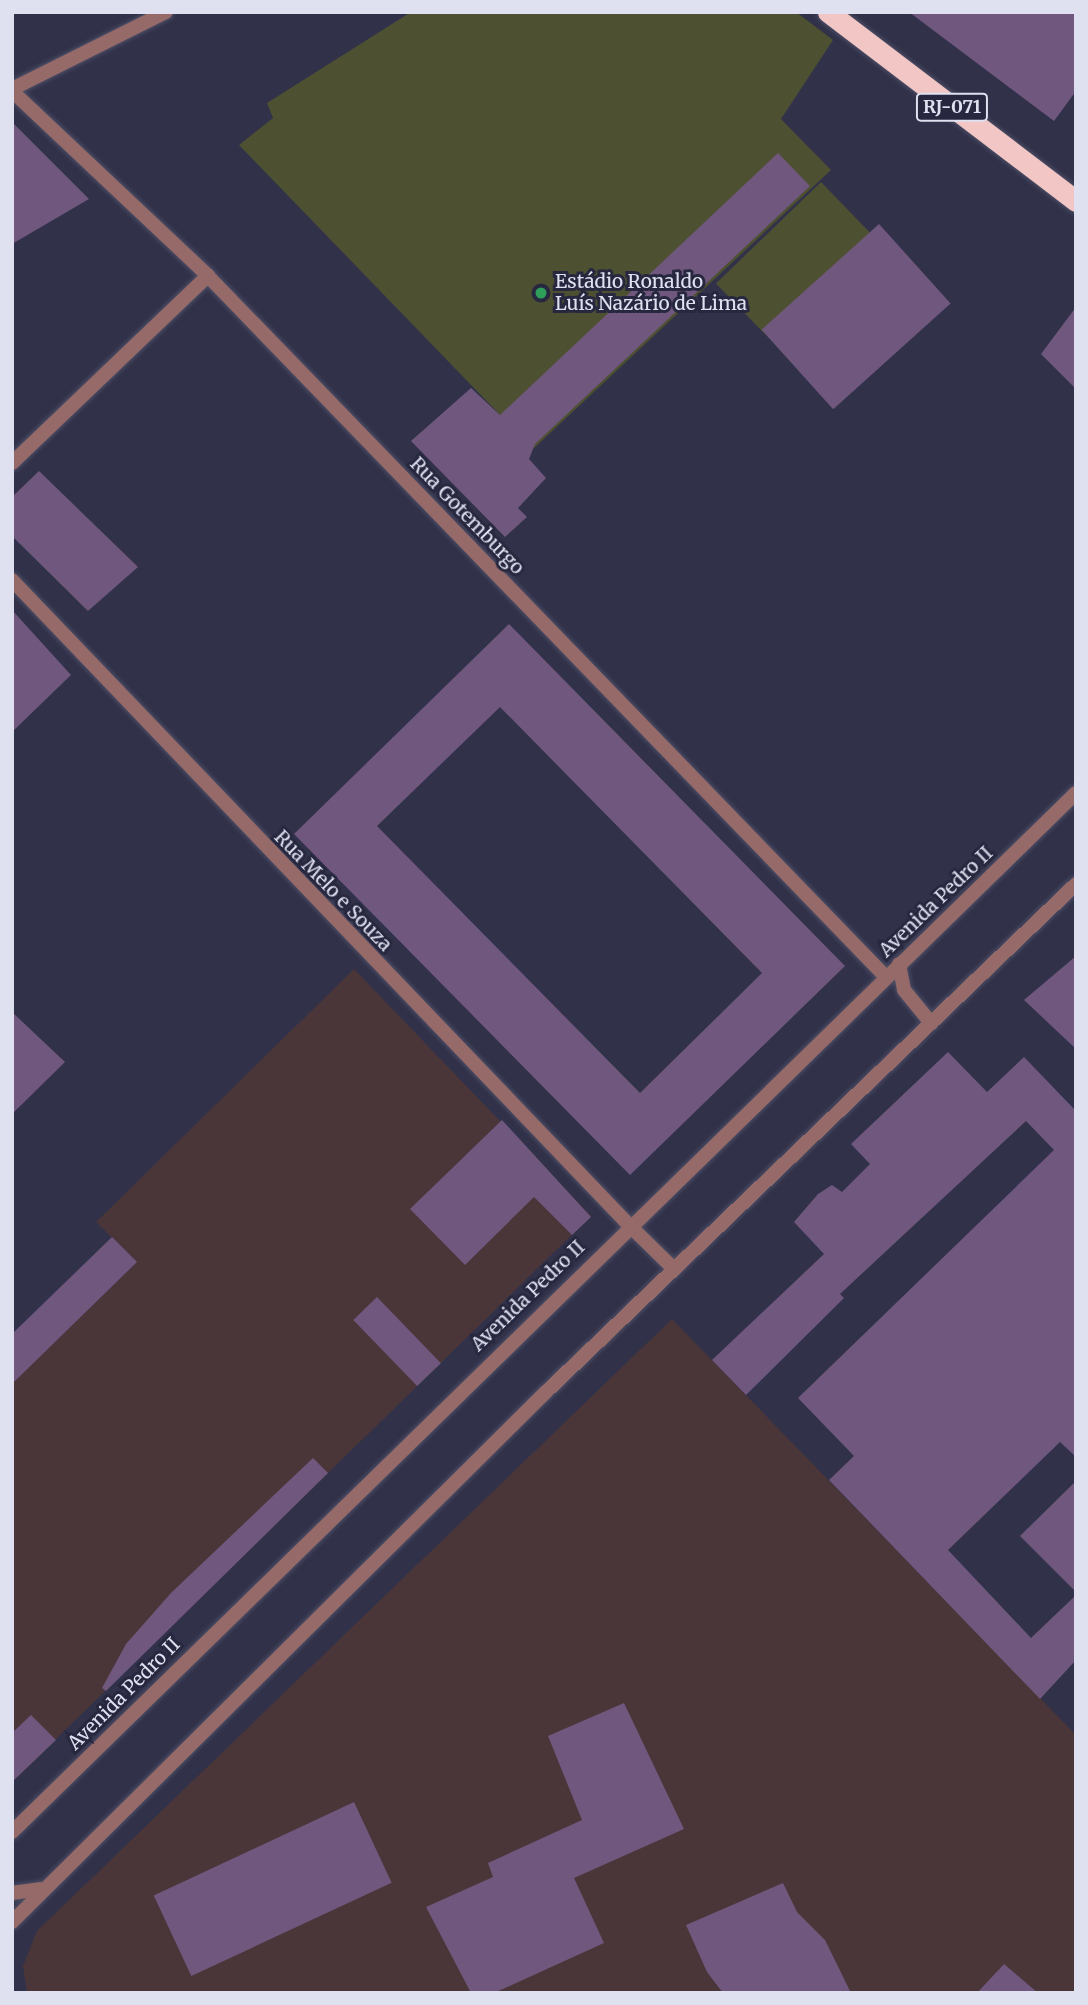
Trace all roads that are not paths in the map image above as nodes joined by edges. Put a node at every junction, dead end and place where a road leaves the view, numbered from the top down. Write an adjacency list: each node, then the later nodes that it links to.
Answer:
1 (166, 12): 4 (street)
2 (820, 12): 5 (street)
3 (828, 12): 5 (highway, RJ-071, bridge)
4 (12, 90): 6 (street, Rua Gotemburgo)
5 (1076, 200)
6 (208, 276): 7 (street); 12 (street, Rua Gotemburgo)
7 (12, 463)
8 (14, 587): 14 (street, Rua Melo e Souza)
9 (1076, 793): 11 (street, Avenida Pedro II)
10 (1076, 884): 13 (street)
11 (899, 964): 12 (street, Avenida Pedro II); 13 (street)
12 (886, 977): 14 (street, Avenida Pedro II)
13 (931, 1023): 15 (street)
14 (629, 1225): 15 (street, Rua Melo e Souza); 16 (street, Avenida Pedro II)
15 (674, 1269): 17 (street)
16 (12, 1832)
17 (41, 1889): 18 (street); 19 (street)
18 (12, 1893)
19 (12, 1922)

